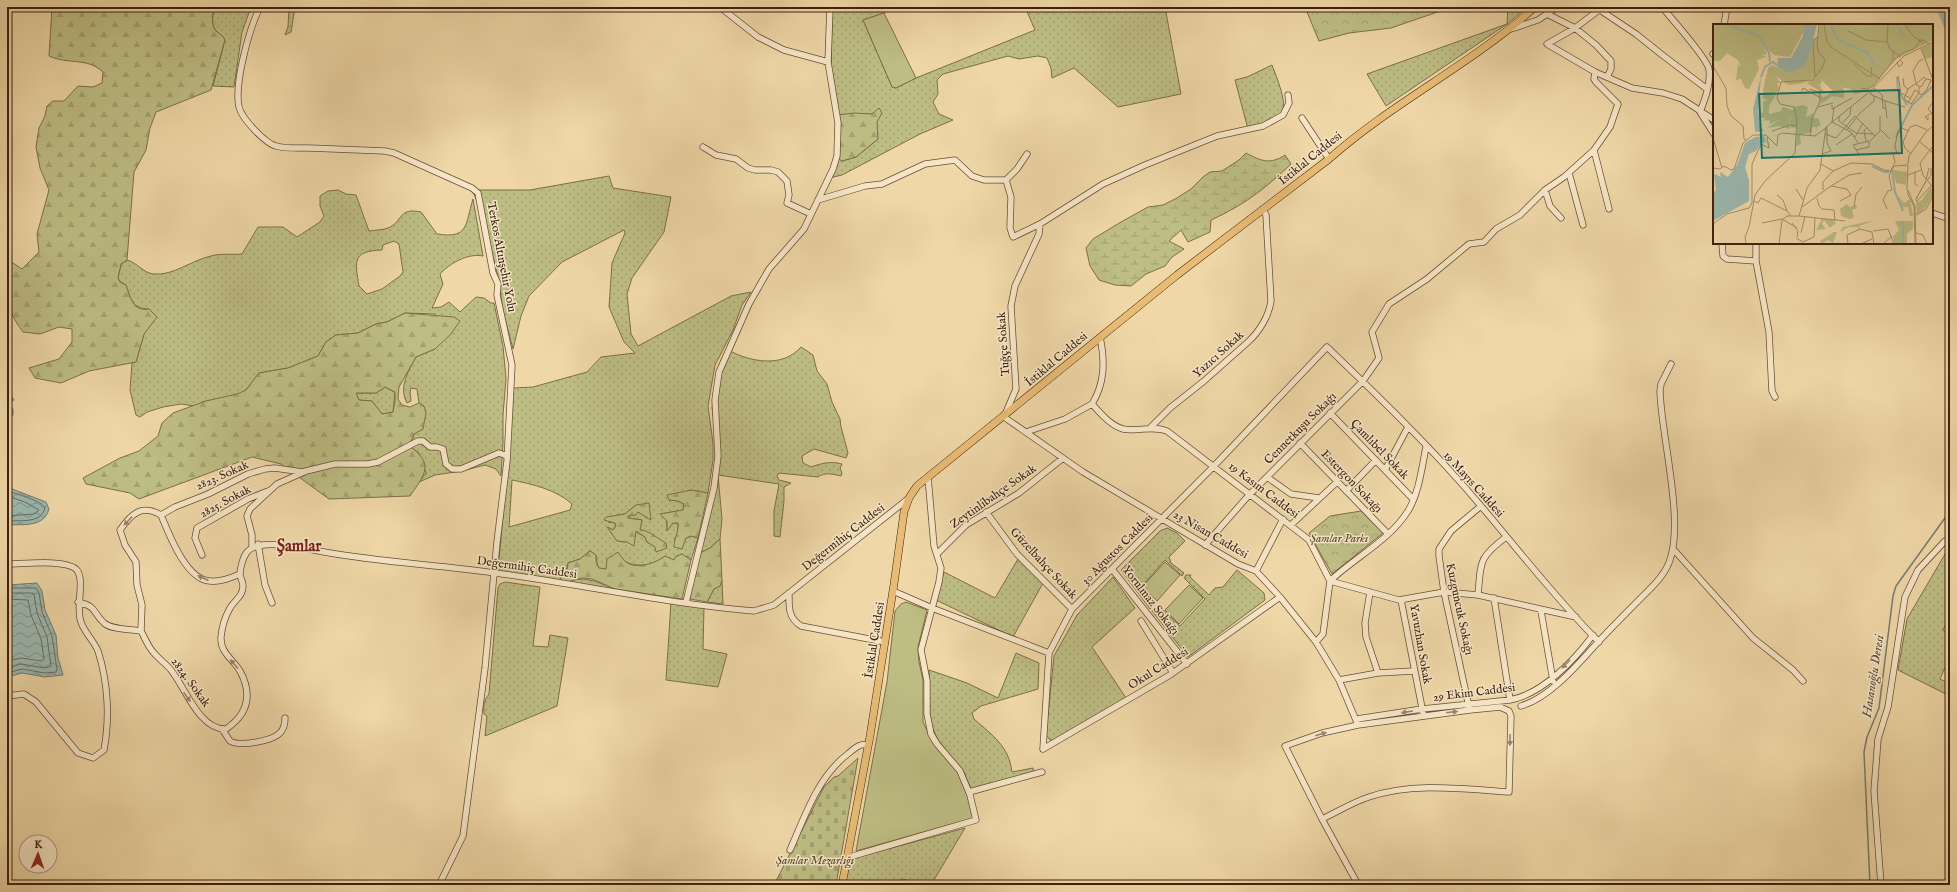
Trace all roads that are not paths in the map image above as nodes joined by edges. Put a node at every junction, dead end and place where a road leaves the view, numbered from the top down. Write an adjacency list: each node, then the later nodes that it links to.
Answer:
1 (260, 7): 56 (street, Terkos Altınşehir Yolu)
2 (720, 7): 13 (street)
3 (830, 7): 13 (street)
4 (1535, 7): 12 (main road, İstiklal Caddesi)
5 (1557, 7): 9 (street)
6 (1662, 7): 16 (street)
7 (1727, 7): 10 (street)
8 (1601, 9): 11 (street); 16 (street)
9 (1547, 14): 11 (street); 12 (street)
10 (1724, 24)
11 (1575, 28): 14 (street); 15 (street)
12 (1511, 29): 25 (main road, İstiklal Caddesi)
13 (828, 62): 29 (street)
14 (1595, 72): 15 (street); 23 (street)
15 (1607, 77): 18 (street)
16 (1707, 89): 18 (street)
17 (1288, 95): 36 (street)
18 (1700, 112): 20 (street); 21 (street)
19 (1302, 118): 25 (street)
20 (1713, 119)
21 (1713, 132)
22 (703, 147): 33 (street)
23 (1594, 150): 26 (street); 31 (street)
24 (1027, 154): 27 (street)
25 (1329, 159): 30 (main road, İstiklal Caddesi)
26 (1569, 173): 28 (street); 37 (street)
27 (1006, 180): 29 (street); 36 (street)
28 (1545, 190): 34 (street); 44 (street, Cennetkuşu Sokağı)
29 (818, 200): 33 (street)
30 (1263, 209): 41 (main road, İstiklal Caddesi); 52 (street, Yazıcı Sokak)
31 (1609, 209)
32 (1933, 213): 35 (street)
33 (811, 214): 100 (street)
34 (1561, 218)
35 (1950, 219)
36 (1040, 224): 45 (street, Tuğçe Sokak)
37 (1583, 225)
38 (1722, 244): 40 (street)
39 (1756, 244): 40 (street)
40 (1756, 261): 47 (street)
41 (1100, 337): 46 (main road, İstiklal Caddesi); 48 (street)
42 (1327, 347): 44 (street, 19 Mayıs Caddesi); 59 (street, 30 Ağustos Caddesi)
43 (1672, 364): 82 (street)
44 (1362, 381): 49 (street, Cennetkuşu Sokağı); 51 (street, 19 Mayıs Caddesi)
45 (1016, 389): 46 (street); 50 (street, Tuğçe Sokak)
46 (1028, 396): 50 (main road, İstiklal Caddesi)
47 (1776, 397)
48 (1092, 404): 52 (street, 19 Kasım Caddesi); 53 (street)
49 (1330, 413): 54 (street, Cennetkuşu Sokağı); 58 (street, Çamlıbel Sokak)
50 (1004, 417): 53 (street, 23 Nisan Caddesi); 63 (main road, İstiklal Caddesi)
51 (1408, 427): 55 (street, 19 Mayıs Caddesi); 60 (street)
52 (1150, 428): 59 (street, 19 Kasım Caddesi)
53 (1026, 432): 57 (street, 23 Nisan Caddesi)
54 (1300, 443): 62 (street, Cennetkuşu Sokağı); 64 (street, Estergon Sokağı)
55 (1426, 447): 70 (street); 71 (street, 19 Mayıs Caddesi)
56 (507, 456): 61 (street, 2823. Sokak); 88 (street, Terkos Altınşehir Yolu)
57 (1063, 458): 72 (street, Zeytinlibahçe Sokak); 74 (street, 23 Nisan Caddesi)
58 (1376, 460): 60 (street, Çamlıbel Sokak); 66 (street)
59 (1214, 466): 67 (street, 19 Kasım Caddesi); 74 (street, 30 Ağustos Caddesi)
60 (1385, 470): 70 (street, Çamlıbel Sokak)
61 (305, 472): 65 (street); 73 (street, 2823. Sokak)
62 (1267, 476): 67 (street, Cennetkuşu Sokağı); 69 (street)
63 (928, 477): 68 (main road, İstiklal Caddesi); 83 (street)
64 (1337, 482): 66 (street, Estergon Sokağı); 69 (street)
65 (268, 491): 81 (street); 84 (street, 2825. Sokak)
66 (1346, 491): 77 (street, Estergon Sokağı)
67 (1249, 494): 75 (street, 19 Kasım Caddesi); 80 (street, Cennetkuşu Sokağı)
68 (909, 498): 91 (main road, İstiklal Caddesi); 94 (street, Değermihiç Caddesi)
69 (1318, 498): 76 (street)
70 (1413, 499): 77 (street)
71 (1481, 506): 78 (street, 19 Mayıs Caddesi); 93 (street, Kuzguncuk Sokağı)
72 (986, 512): 83 (street, Zeytinlibahçe Sokak); 103 (street, Güzelbahçe Sokak)
73 (161, 516): 89 (street, one-way to 73); 107 (street, one-way to 107)
74 (1162, 519): 80 (street, 23 Nisan Caddesi); 86 (street, 30 Ağustos Caddesi)
75 (1283, 519): 76 (street, 19 Kasım Caddesi); 87 (street)
76 (1290, 525): 90 (street, 19 Kasım Caddesi)
77 (1388, 534): 90 (street)
78 (1506, 537): 95 (street); 105 (street, 19 Mayıs Caddesi)
79 (1950, 539): 138 (street)
80 (1205, 545): 87 (street, 23 Nisan Caddesi)
81 (255, 546): 88 (street, Değermihiç Caddesi); 89 (street); 101 (street)
82 (1674, 550): 111 (street, 29 Ekim Caddesi); 119 (street)
83 (937, 554): 102 (street)
84 (202, 555)
85 (7, 564): 99 (street)
86 (1112, 569): 103 (street, 30 Ağustos Caddesi); 113 (street, Yorulmaz Sokağı)
87 (1256, 571): 96 (street, 23 Nisan Caddesi)
88 (494, 573): 100 (street, Değermihiç Caddesi); 136 (street, Terkos Altınşehir Yolu)
89 (240, 574): 128 (street, one-way to 89)
90 (1330, 581): 92 (street); 110 (street)
91 (893, 591): 102 (street); 109 (main road, İstiklal Caddesi)
92 (1370, 592): 98 (street); 116 (street)
93 (1444, 592): 95 (street); 98 (street); 124 (street, Kuzguncuk Sokağı)
94 (789, 593): 100 (street, Değermihiç Caddesi); 109 (street)
95 (1478, 595): 97 (street)
96 (1280, 596): 110 (street, 23 Nisan Caddesi); 113 (street, Okul Caddesi)
97 (1494, 598): 104 (street); 122 (street)
98 (1402, 600): 114 (street, Yavuzhan Sokak)
99 (78, 602): 107 (street); 121 (street)
100 (686, 602)
101 (272, 604)
102 (932, 608): 112 (street); 131 (street)
103 (1072, 609): 112 (street, 30 Ağustos Caddesi)
104 (1541, 610): 105 (street); 117 (street)
105 (1576, 617): 108 (street, 19 Mayıs Caddesi)
106 (1141, 621): 115 (street)
107 (141, 631): 128 (street, 2824. Sokak, one-way to 128)
108 (1593, 636): 111 (street, 19 Mayıs Caddesi); 117 (street, 29 Ekim Caddesi, one-way to 117)
109 (885, 642): 129 (main road, İstiklal Caddesi)
110 (1316, 642): 118 (street, 23 Nisan Caddesi)
111 (1599, 642): 120 (street, 29 Ekim Caddesi)
112 (1049, 653): 115 (street, Okul Caddesi)
113 (1187, 664): 115 (street, Okul Caddesi)
114 (1414, 671): 116 (street); 125 (street, Yavuzhan Sokak)
115 (1173, 673)
116 (1378, 673): 118 (street)
117 (1552, 679): 120 (street); 122 (street, 29 Ekim Caddesi)
118 (1339, 680): 127 (street, 23 Nisan Caddesi)
119 (1803, 681)
120 (1554, 686): 123 (street, 29 Ekim Caddesi)
121 (7, 696)
122 (1510, 700): 124 (street, 29 Ekim Caddesi)
123 (1521, 706)
124 (1469, 707): 125 (street, 29 Ekim Caddesi); 132 (street, 29 Ekim Caddesi, one-way to 132)
125 (1422, 712): 127 (street, 29 Ekim Caddesi)
126 (285, 718): 128 (street, 2824. Sokak)
127 (1358, 722): 132 (street, 29 Ekim Caddesi, one-way to 127)
128 (222, 729)
129 (868, 745): 133 (street); 134 (main road, İstiklal Caddesi)
130 (1042, 772): 131 (street)
131 (969, 792): 134 (street)
132 (1322, 819): 135 (street)
133 (790, 850)
134 (846, 858): 137 (main road, İstiklal Caddesi)
135 (1356, 881)
136 (438, 885)
137 (842, 885)
138 (1881, 885)

